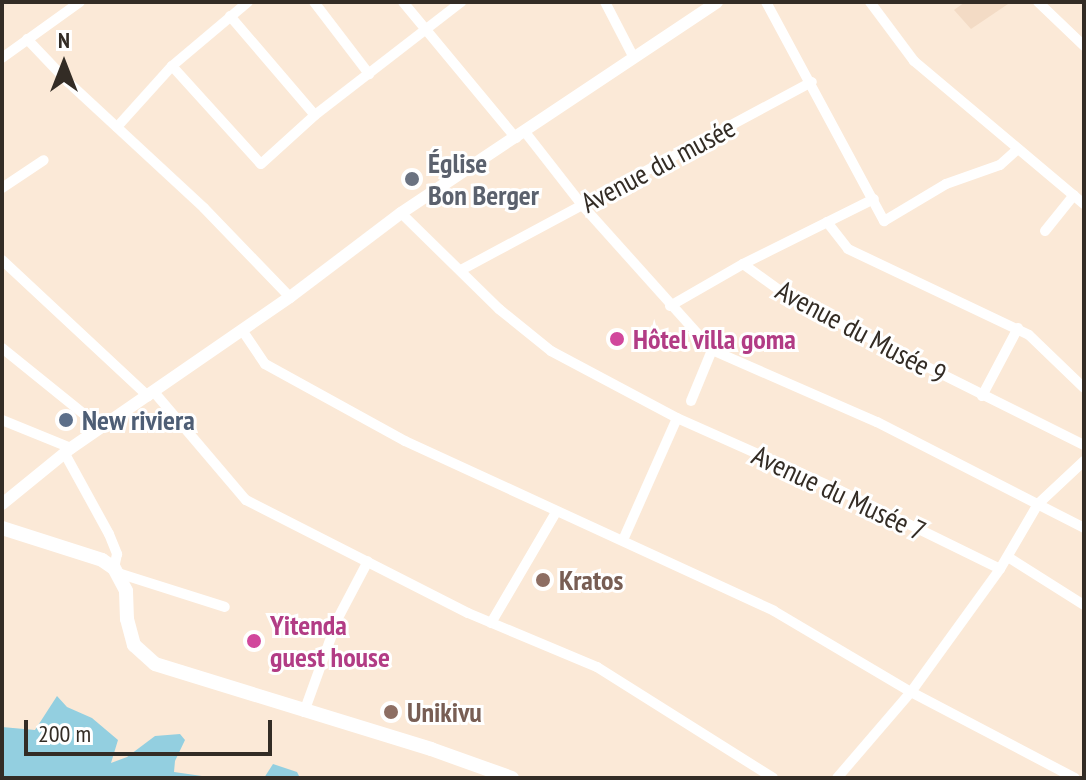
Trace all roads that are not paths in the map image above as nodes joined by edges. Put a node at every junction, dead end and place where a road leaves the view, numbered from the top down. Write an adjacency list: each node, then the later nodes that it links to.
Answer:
1 (80, 2): 13 (street)
2 (248, 2): 11 (street)
3 (314, 2): 18 (street)
4 (403, 2): 12 (street)
5 (461, 2): 12 (street)
6 (605, 2): 16 (street)
7 (717, 2): 16 (street)
8 (766, 2): 19 (street)
9 (870, 2): 23 (street)
10 (1038, 2): 14 (street)
11 (230, 16): 17 (street); 20 (street)
12 (425, 31): 18 (street); 22 (street)
13 (27, 39): 15 (street); 21 (street)
14 (1084, 46)
15 (2, 58)
16 (634, 58): 22 (street)
17 (172, 66): 20 (street); 21 (street)
18 (369, 74): 20 (street)
19 (812, 82): 27 (street); 29 (street, Avenue du musée)
20 (315, 115)
21 (117, 127): 36 (street)
22 (520, 135): 29 (street); 30 (street)
23 (1018, 149): 26 (street); 27 (street)
24 (44, 160): 25 (street)
25 (2, 188)
26 (1074, 195): 28 (street); 32 (street)
27 (874, 199): 31 (street)
28 (1084, 204)
29 (582, 205): 35 (street, Avenue du musée); 37 (street)
30 (401, 213): 35 (street, Avenue du Musée 7); 36 (street)
31 (827, 222): 34 (street); 38 (street)
32 (1045, 231)
33 (2, 260): 43 (street)
34 (743, 264): 37 (street); 44 (street, Avenue du Musée 9)
35 (461, 270): 46 (street, Avenue du Musée 7)
36 (290, 297): 39 (street)
37 (670, 306): 41 (street)
38 (1018, 328): 42 (street); 44 (street)
39 (242, 330): 43 (street); 54 (street)
40 (2, 348): 48 (street)
41 (712, 350): 45 (street); 53 (street)
42 (1084, 388)
43 (151, 394): 48 (street); 59 (street)
44 (982, 396): 49 (street, Avenue du Musée 9)
45 (691, 401)
46 (677, 418): 57 (street); 60 (street, Avenue du Musée 7)
47 (2, 420): 50 (street)
48 (101, 428): 50 (street)
49 (1084, 445)
50 (68, 451): 52 (street); 61 (street)
51 (1084, 461): 53 (street)
52 (2, 504)
53 (1038, 504): 56 (street); 58 (street)
54 (556, 512): 57 (street); 64 (street)
55 (2, 528): 61 (main road)
56 (1084, 528)
57 (623, 540): 65 (street)
58 (1008, 557): 60 (street); 62 (street)
59 (368, 561): 64 (street); 66 (street)
60 (1000, 569): 65 (street)
61 (116, 571): 63 (street); 66 (main road)
62 (1084, 605)
63 (225, 607)
64 (491, 623): 68 (street)
65 (911, 692): 69 (street); 70 (street)
66 (304, 712): 67 (main road)
67 (512, 778)
68 (773, 778)
69 (837, 778)
70 (1075, 778)

